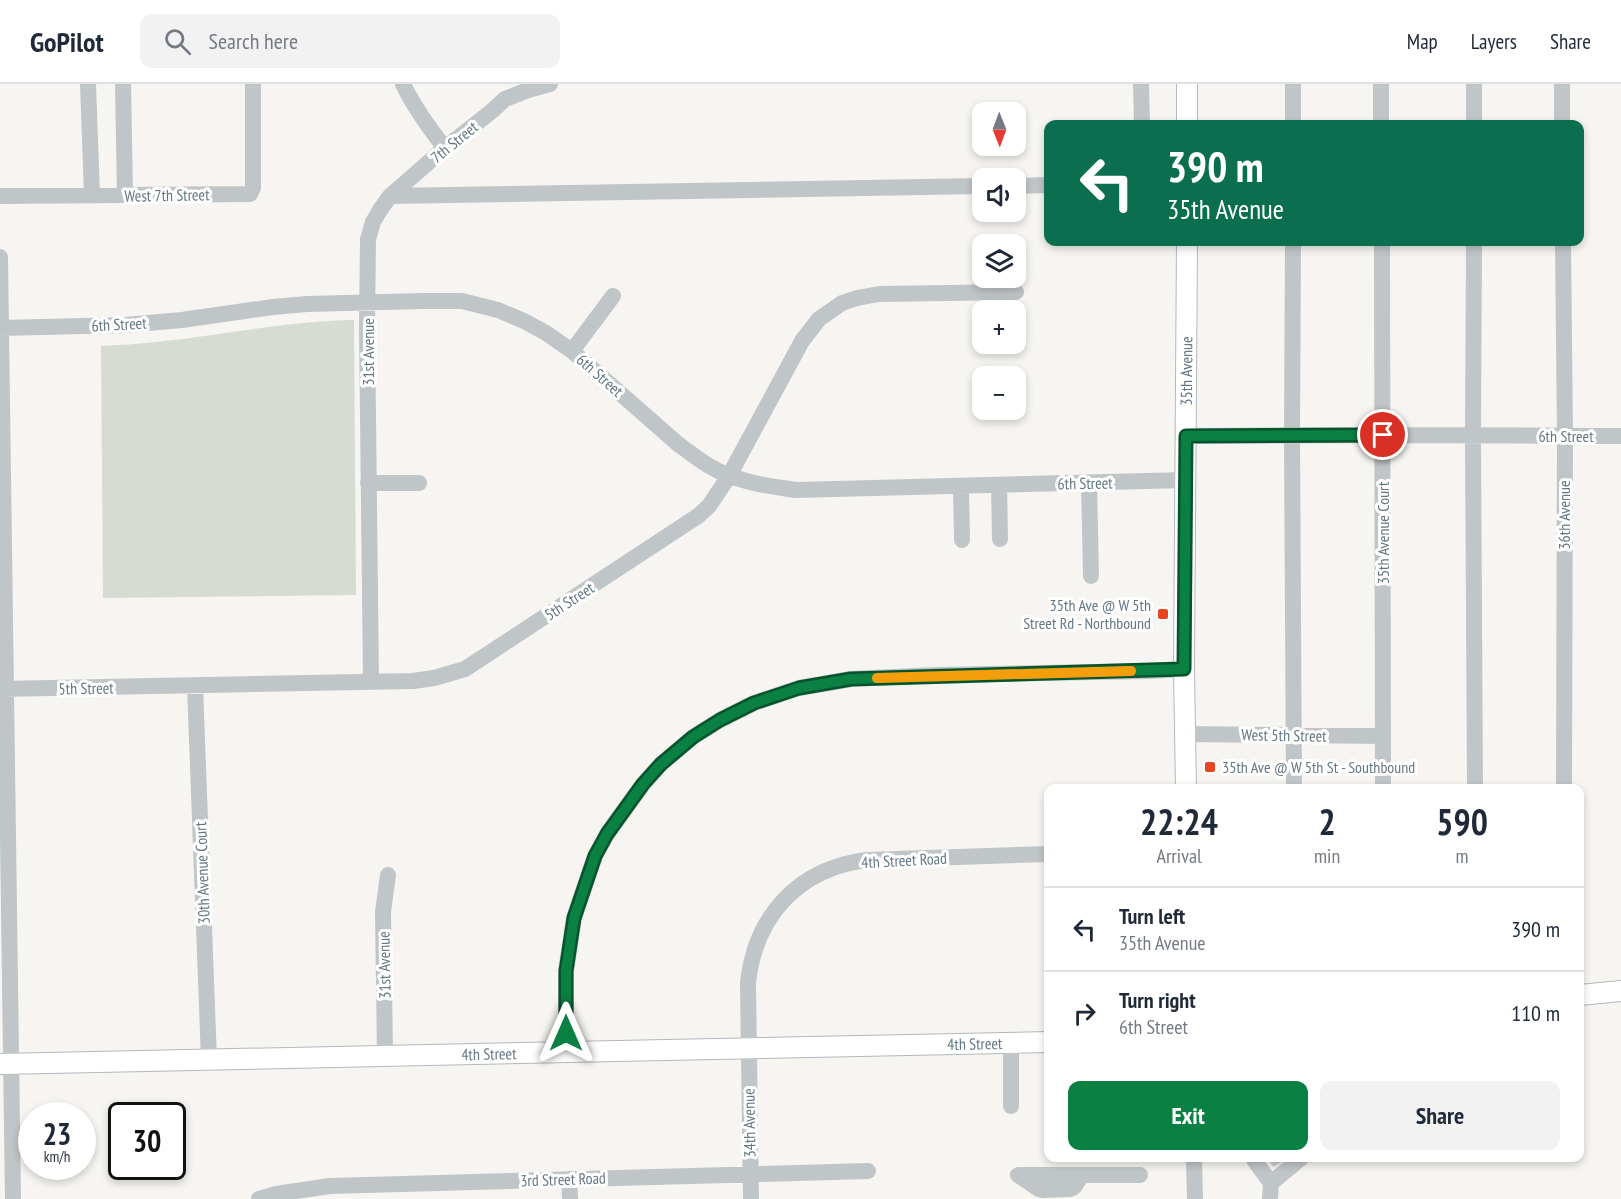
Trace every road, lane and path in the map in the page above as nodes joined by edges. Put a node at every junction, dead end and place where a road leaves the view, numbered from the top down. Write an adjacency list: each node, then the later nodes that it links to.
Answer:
1 (88, 84): 23 (street)
2 (123, 84): 24 (street)
3 (253, 84): 24 (street, West 7th Street)
4 (403, 84): 19 (street)
5 (550, 84): 12 (street, 7th Street)
6 (1141, 84): 13 (street)
7 (1187, 84): 14 (main road)
8 (1293, 84): 15 (street)
9 (1381, 84): 16 (street)
10 (1474, 84): 17 (street)
11 (1562, 84): 18 (street)
12 (518, 89): 19 (street, 7th Street)
13 (1142, 120)
14 (1188, 120)
15 (1293, 120)
16 (1381, 120)
17 (1474, 120)
18 (1562, 120)
19 (445, 148): 26 (street, 7th Street)
20 (1044, 185): 22 (street)
21 (972, 186): 26 (street)
22 (1026, 186)
23 (92, 195): 24 (street, West 7th Street); 25 (street, West 7th Street)
24 (125, 195)
25 (0, 196)
26 (390, 196): 27 (street, 7th Street)
27 (373, 222): 36 (street, 31st Avenue)
28 (1187, 246): 41 (main road, 35th Avenue)
29 (1293, 246): 42 (street)
30 (1382, 246): 39 (street, 35th Avenue Court)
31 (1474, 246): 40 (street)
32 (1563, 246): 43 (street, 36th Avenue)
33 (0, 257): 37 (street)
34 (1016, 292): 45 (street, 5th Street)
35 (613, 296): 38 (street)
36 (368, 302): 37 (street, 6th Street); 38 (street, 6th Street); 47 (street, 31st Avenue)
37 (1, 328): 58 (street)
38 (572, 351): 45 (street, 6th Street)
39 (1383, 435): 40 (street, 6th Street); 42 (street, 6th Street); 61 (street, 35th Avenue Court)
40 (1473, 435): 43 (street, 6th Street); 65 (street)
41 (1186, 436): 42 (street, 6th Street); 46 (main road, 35th Avenue)
42 (1292, 436): 60 (street)
43 (1565, 436): 44 (street, 6th Street); 66 (street, 36th Avenue)
44 (1621, 436)
45 (729, 476): 51 (street, 6th Street); 56 (street, 5th Street)
46 (1186, 480): 49 (street, 6th Street); 55 (main road, 35th Avenue)
47 (368, 483): 48 (street); 56 (street, 31st Avenue)
48 (419, 483)
49 (1089, 483): 50 (street, 6th Street); 54 (street)
50 (999, 485): 51 (street, 6th Street); 52 (street)
51 (961, 486): 53 (street)
52 (1000, 539)
53 (963, 540)
54 (1091, 576)
55 (1184, 669): 59 (main road, 35th Avenue); 74 (street)
56 (371, 682): 57 (street, 5th Street)
57 (195, 686): 58 (street, 5th Street); 76 (street, 30th Avenue Court)
58 (3, 689): 77 (street)
59 (1185, 734): 60 (street, West 5th Street); 62 (main road, 35th Avenue)
60 (1294, 735): 61 (street, West 5th Street); 63 (street)
61 (1383, 736): 64 (street, 35th Avenue Court)
62 (1186, 784)
63 (1294, 784)
64 (1383, 784)
65 (1475, 784)
66 (1564, 784)
67 (1044, 854): 73 (street, 4th Street Road)
68 (388, 875): 75 (street, 31st Avenue)
69 (1621, 991): 70 (main road)
70 (1584, 995)
71 (1011, 1042): 72 (main road, 4th Street); 73 (main road, 4th Street); 78 (street)
72 (1044, 1042)
73 (749, 1048): 74 (main road, 4th Street); 84 (street, 34th Avenue)
74 (566, 1052): 75 (main road, 4th Street)
75 (385, 1056): 76 (main road, 4th Street)
76 (209, 1060): 77 (main road, 4th Street)
77 (5, 1064): 89 (street)
78 (1011, 1106)
79 (1194, 1162): 93 (street)
80 (1255, 1162): 87 (street)
81 (1292, 1162): 87 (street)
82 (868, 1171): 84 (street, 3rd Street Road)
83 (1016, 1172): 85 (street)
84 (751, 1174): 86 (street, 3rd Street Road); 92 (street, 34th Avenue)
85 (1140, 1174)
86 (570, 1179): 88 (street, 3rd Street Road); 91 (street)
87 (1271, 1191)
88 (390, 1192): 90 (street, 3rd Street Road)
89 (12, 1199)
90 (259, 1199)
91 (570, 1199)
92 (751, 1199)
93 (1195, 1199)

